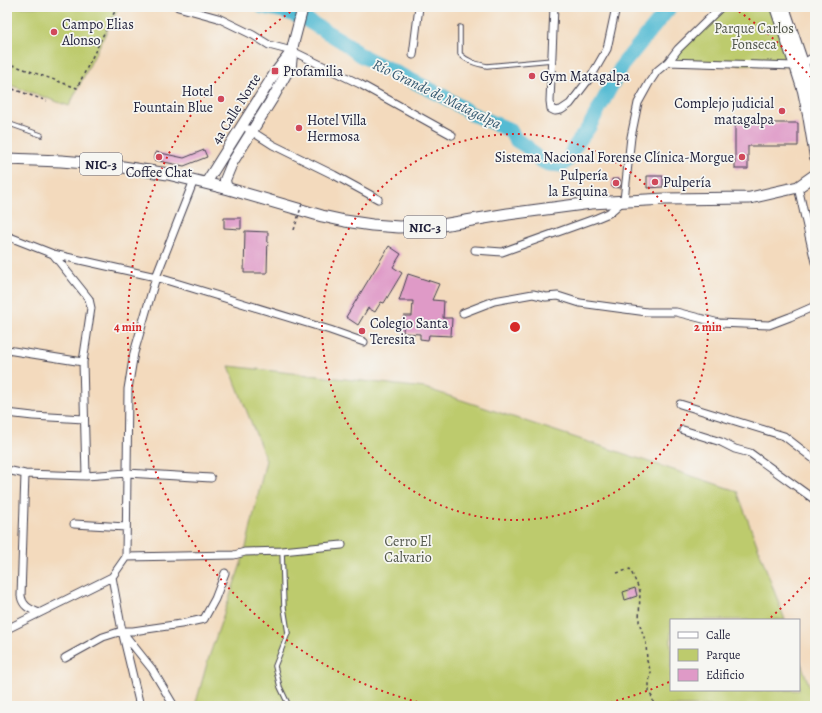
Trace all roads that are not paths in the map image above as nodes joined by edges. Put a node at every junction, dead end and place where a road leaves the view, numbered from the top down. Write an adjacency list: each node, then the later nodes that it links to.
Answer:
1 (178, 7): 10 (street)
2 (302, 7): 10 (street, 4a Calle Norte)
3 (419, 7): 11 (street)
4 (554, 7): 13 (street)
5 (616, 7): 13 (street)
6 (721, 7): 14 (street)
7 (775, 7): 15 (street)
8 (784, 7): 15 (street)
9 (460, 27): 13 (lane)
10 (293, 48): 18 (street, 4a Calle Norte); 19 (street, 4a Calle Norte); 21 (street)
11 (413, 55)
12 (815, 56): 15 (street)
13 (552, 60)
14 (668, 62): 15 (street); 30 (street)
15 (800, 65): 16 (street); 22 (street)
16 (815, 119)
17 (7, 122): 20 (lane)
18 (242, 127): 19 (street); 26 (street, 4a Calle Norte)
19 (253, 131): 28 (street, 4a Calle Norte); 29 (street)
20 (41, 135)
21 (452, 135)
22 (815, 157)
23 (7, 159): 25 (main road, NIC-3)
24 (815, 175): 27 (main road, NIC-3)
25 (194, 180): 26 (main road, NIC-3); 35 (street)
26 (206, 183): 28 (main road, NIC-3)
27 (798, 187): 30 (main road, NIC-3); 34 (street)
28 (229, 189): 30 (main road, NIC-3)
29 (378, 199)
30 (624, 200): 32 (street)
31 (7, 236): 33 (street)
32 (475, 250)
33 (53, 254): 35 (street); 40 (street)
34 (815, 262)
35 (156, 277): 38 (street); 47 (street)
36 (815, 306): 37 (street)
37 (464, 313)
38 (364, 342)
39 (7, 350): 40 (street)
40 (83, 362): 43 (street)
41 (680, 404): 45 (street)
42 (7, 413): 43 (street)
43 (84, 419): 49 (street)
44 (683, 430): 51 (street)
45 (815, 460)
46 (7, 470): 48 (street)
47 (127, 473): 49 (street); 50 (street); 53 (street)
48 (24, 474): 49 (street); 59 (street)
49 (86, 476)
50 (211, 478)
51 (815, 500)
52 (74, 524): 53 (street)
53 (126, 527): 56 (street)
54 (342, 545): 55 (street)
55 (282, 551): 56 (street); 65 (lane)
56 (126, 557): 58 (street)
57 (225, 573): 61 (street)
58 (112, 577): 59 (street); 61 (street)
59 (39, 613): 60 (street)
60 (7, 629)
61 (122, 631): 62 (street); 63 (street); 64 (street)
62 (65, 658)
63 (140, 706)
64 (174, 706)
65 (288, 706)

